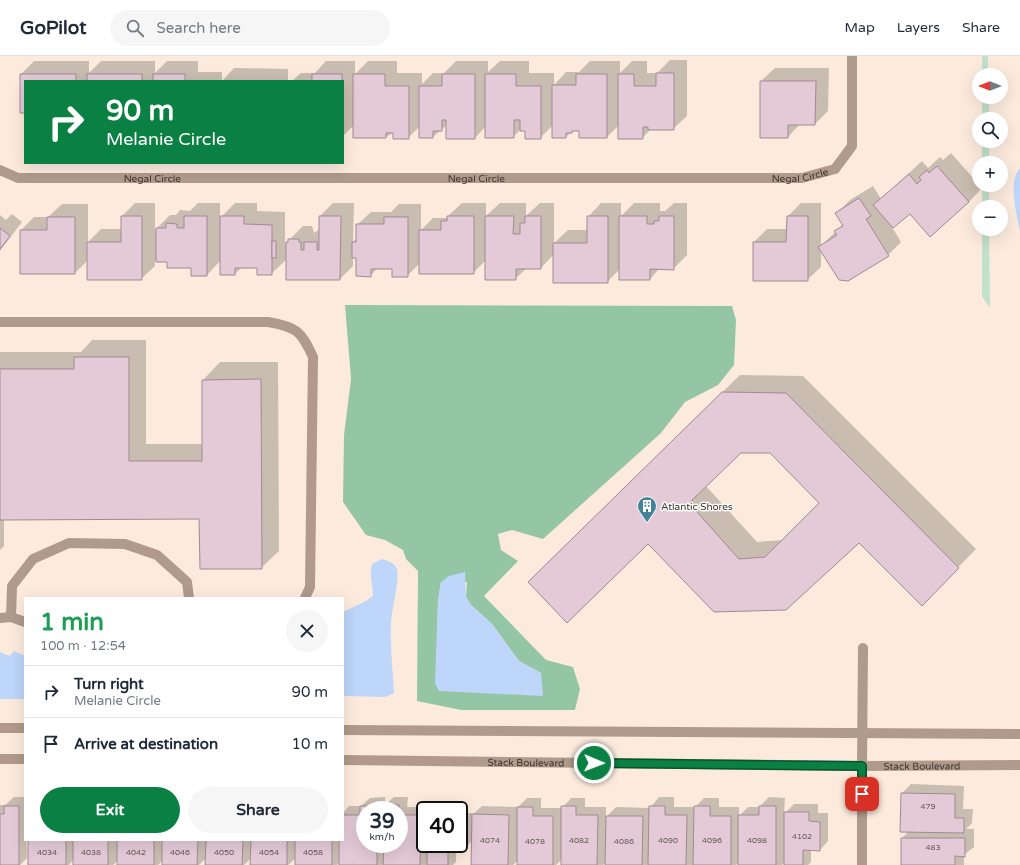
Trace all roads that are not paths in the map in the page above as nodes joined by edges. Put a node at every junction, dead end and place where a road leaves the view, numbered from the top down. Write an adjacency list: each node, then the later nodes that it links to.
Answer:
1 (852, 56): 2 (street, Negal Circle)
2 (0, 170)
3 (0, 322): 5 (street)
4 (189, 597): 6 (street)
5 (305, 597)
6 (11, 617): 7 (street); 8 (street)
7 (0, 618)
8 (24, 622)
9 (863, 648): 13 (street)
10 (0, 728): 11 (street)
11 (24, 728)
12 (344, 730): 13 (street)
13 (862, 733): 14 (street); 19 (street)
14 (1020, 734)
15 (0, 759): 16 (street)
16 (24, 759)
17 (344, 760): 19 (street, Stack Boulevard)
18 (1020, 765): 19 (street, Stack Boulevard)
19 (862, 766): 20 (street)
20 (862, 865)

